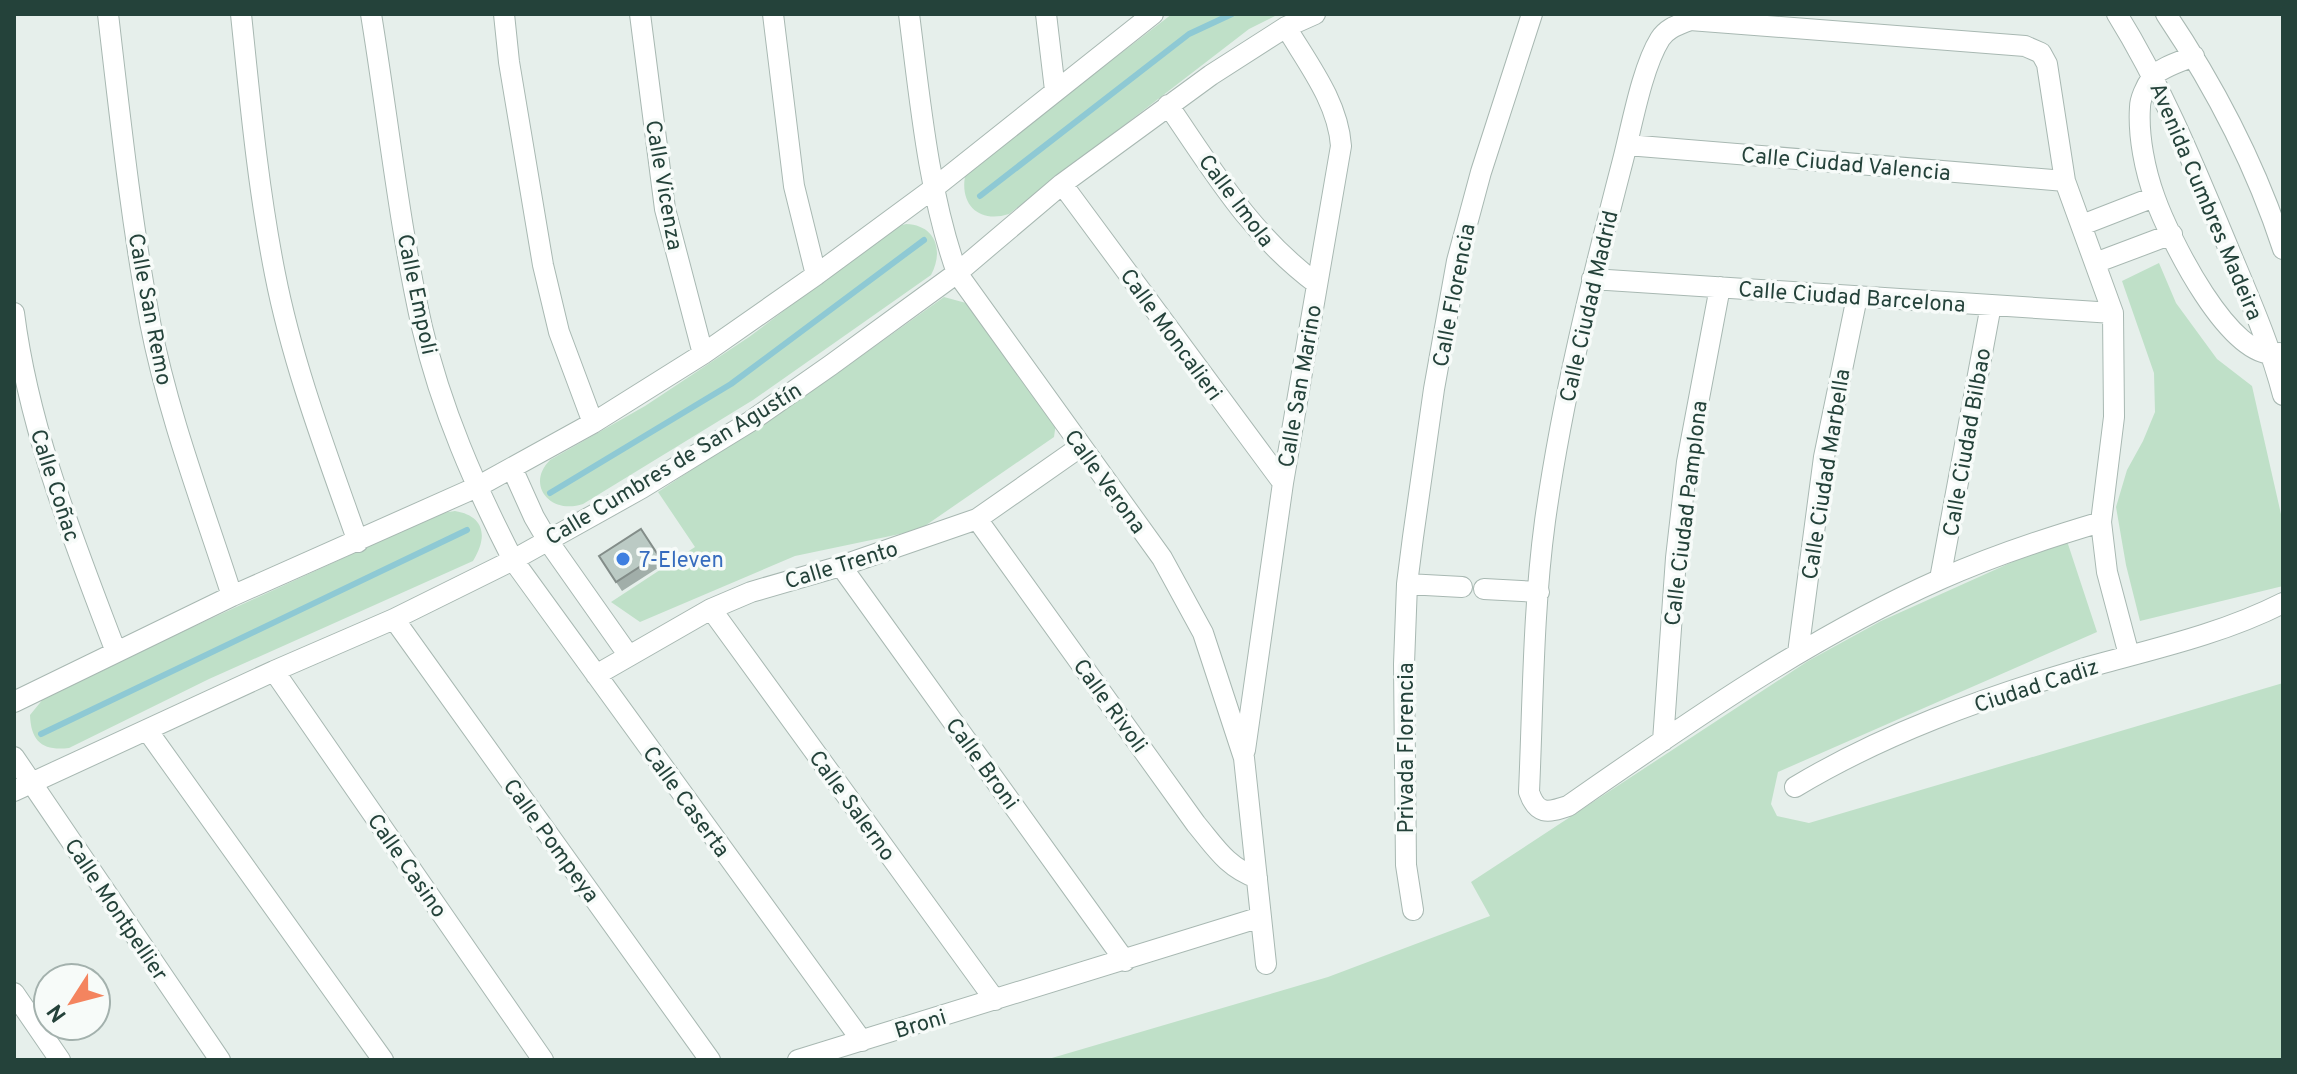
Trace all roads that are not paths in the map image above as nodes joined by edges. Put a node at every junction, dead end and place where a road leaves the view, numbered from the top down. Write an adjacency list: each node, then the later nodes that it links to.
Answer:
1 (108, 14): 56 (street, Calle San Remo)
2 (241, 14): 48 (street)
3 (371, 14): 44 (street, Calle Empoli)
4 (504, 14): 40 (street)
5 (640, 14): 37 (street, Calle Vicenza)
6 (773, 14): 29 (street)
7 (909, 14): 22 (street, Calle Verona)
8 (1046, 14): 17 (street)
9 (1153, 14): 17 (street)
10 (1315, 14): 14 (street, Calle Cumbres de San Agustín)
11 (1532, 14): 52 (street, Calle Florencia)
12 (2117, 14): 16 (street, Avenida Cumbres Madeira)
13 (2166, 14): 15 (street, Avenida Cumbres Madeira)
14 (1286, 27): 18 (street, Calle Cumbres de San Agustín); 31 (street, Calle San Marino)
15 (2194, 56): 16 (street); 26 (street, Avenida Cumbres Madeira)
16 (2153, 76): 23 (street); 38 (street, Avenida Cumbres Madeira)
17 (1055, 90): 22 (street)
18 (1168, 105): 21 (street, Calle Cumbres de San Agustín); 31 (street, Calle Imola)
19 (1627, 145): 20 (street, Calle Ciudad Valencia); 20 (street, Calle Ciudad Madrid); 30 (street, Calle Ciudad Madrid)
20 (2065, 181): 24 (street, Calle Ciudad Madrid)
21 (1062, 184): 28 (street, Calle Cumbres de San Agustín); 43 (street, Calle Moncalieri)
22 (934, 188): 28 (street, Calle Verona); 29 (street)
23 (2154, 197): 24 (street); 25 (street)
24 (2082, 225): 27 (street, Calle Ciudad Madrid)
25 (2172, 234): 27 (street); 38 (street)
26 (2283, 249)
27 (2095, 263): 36 (street, Calle Ciudad Madrid)
28 (957, 273): 41 (street, Calle Verona); 47 (street, Calle Cumbres de San Agustín)
29 (816, 275): 37 (street)
30 (1592, 279): 32 (street, Calle Ciudad Barcelona); 55 (street, Calle Ciudad Madrid)
31 (1317, 284): 43 (street, Calle San Marino)
32 (1720, 287): 33 (street, Calle Ciudad Barcelona); 68 (street, Calle Ciudad Pamplona)
33 (1857, 297): 34 (street, Calle Ciudad Barcelona); 61 (street, Calle Ciudad Marbella)
34 (1991, 305): 36 (street, Calle Ciudad Barcelona); 51 (street, Calle Ciudad Bilbao)
35 (14, 313): 60 (street, Calle Coñac)
36 (2113, 313): 46 (street, Calle Ciudad Madrid)
37 (703, 354): 40 (street)
38 (2278, 354): 39 (street, Avenida Cumbres Madeira)
39 (2283, 395)
40 (593, 423): 42 (street)
41 (1080, 447): 45 (street, Calle Trento); 70 (street, Calle Verona)
42 (512, 468): 44 (street); 47 (street)
43 (1283, 483): 70 (street, Calle San Marino)
44 (477, 487): 48 (street); 49 (street, Calle Empoli)
45 (977, 519): 50 (street, Calle Trento); 73 (street, Calle Rivoli)
46 (2101, 522): 51 (street, Calle Ciudad Madrid); 62 (street, Calle Ciudad Madrid)
47 (548, 541): 49 (street, Calle Cumbres de San Agustín); 63 (street)
48 (358, 542): 56 (street)
49 (513, 560): 59 (street, Calle Cumbres de San Agustín); 65 (street, Calle Caserta)
50 (841, 566): 58 (street, Calle Trento); 76 (street, Calle Broni)
51 (1940, 579): 61 (street, Calle Ciudad Madrid)
52 (1407, 584): 53 (street); 74 (street, Privada Florencia)
53 (1462, 587)
54 (1484, 589): 55 (street)
55 (1539, 592): 68 (street, Calle Ciudad Madrid)
56 (232, 596): 60 (street)
57 (2283, 603): 62 (street, Ciudad Cadiz)
58 (711, 609): 63 (street, Calle Trento); 79 (street, Calle Salerno)
59 (394, 619): 64 (street, Calle Cumbres de San Agustín); 85 (street, Calle Pompeya)
60 (116, 652): 66 (street)
61 (1798, 653): 68 (street, Calle Ciudad Madrid)
62 (2129, 655): 72 (street, Ciudad Cadiz)
63 (629, 656): 65 (street, Calle Trento)
64 (274, 671): 67 (street, Calle Cumbres de San Agustín); 84 (street, Calle Casino)
65 (596, 675): 80 (street, Calle Caserta)
66 (14, 702)
67 (147, 730): 71 (street, Calle Cumbres de San Agustín); 83 (street)
68 (1663, 741)
69 (14, 757): 71 (street, Calle Montpellier)
70 (1244, 758): 73 (street, Calle Verona)
71 (22, 786): 82 (street, Calle Montpellier)
72 (1795, 787)
73 (1257, 878): 75 (street, Calle Verona)
74 (1413, 910)
75 (1261, 917): 76 (street); 77 (street, Calle Verona)
76 (1125, 961): 79 (street)
77 (1266, 964)
78 (14, 993): 81 (street)
79 (995, 1000): 80 (street, Broni)
80 (862, 1041): 86 (street, Broni)
81 (60, 1060)
82 (220, 1060)
83 (383, 1060)
84 (543, 1060)
85 (710, 1060)
86 (798, 1060)

